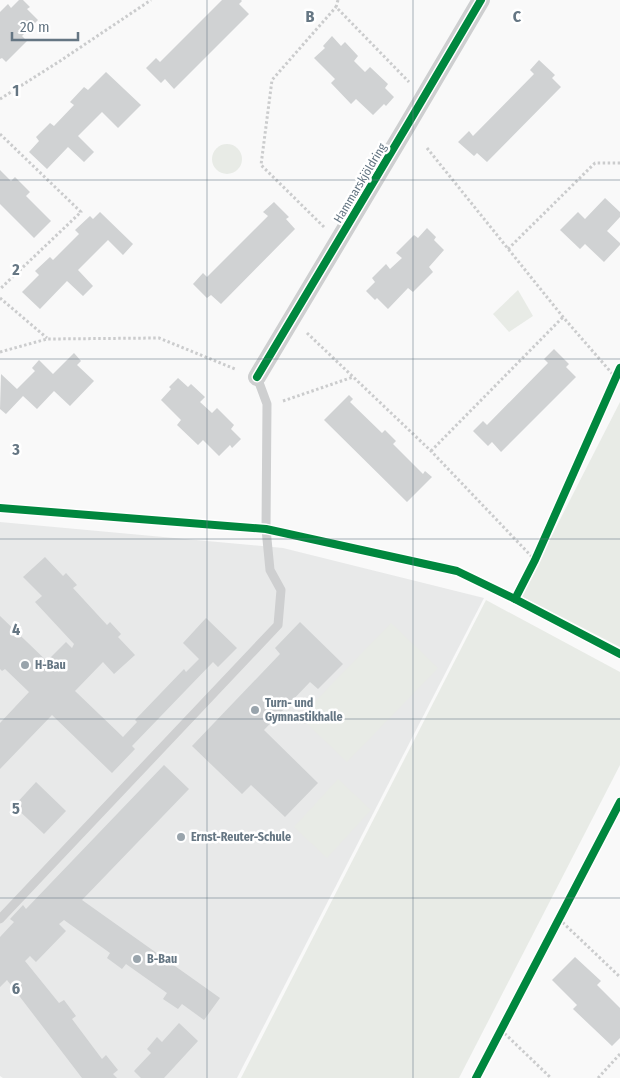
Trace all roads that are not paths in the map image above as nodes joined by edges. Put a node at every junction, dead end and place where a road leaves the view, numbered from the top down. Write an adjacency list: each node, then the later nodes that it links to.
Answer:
1 (480, 0): 2 (street, Hammarskjöldring)
2 (257, 377): 3 (lane)
3 (0, 919)

